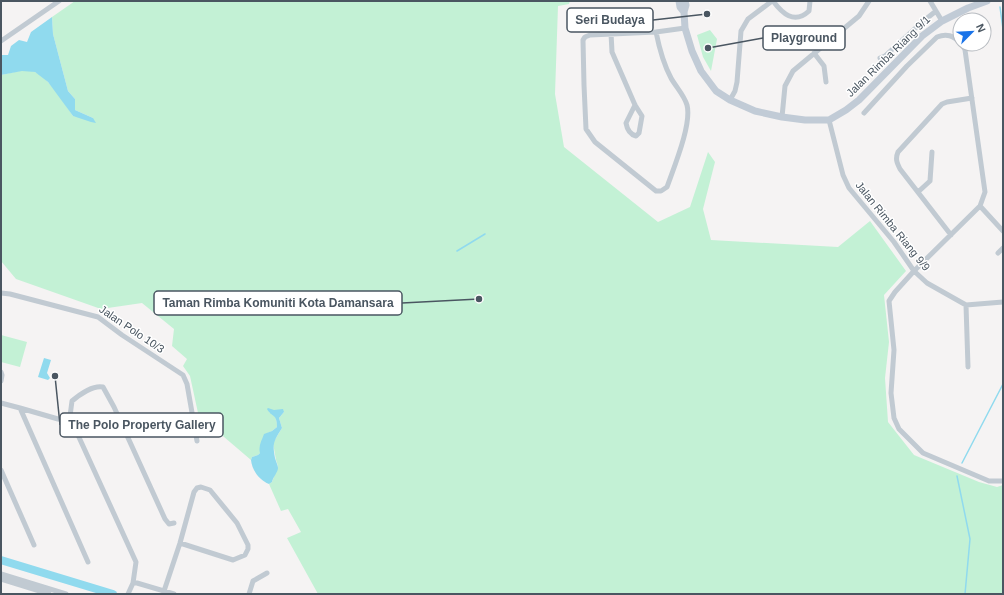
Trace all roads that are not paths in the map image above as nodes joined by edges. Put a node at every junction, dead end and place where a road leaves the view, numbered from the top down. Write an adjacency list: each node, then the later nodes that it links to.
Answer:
1 (59, 1): 16 (street)
2 (678, 1): 10 (street)
3 (685, 1): 10 (street)
4 (772, 1): 5 (street); 22 (street)
5 (810, 1)
6 (869, 1): 18 (street)
7 (930, 1): 9 (street)
8 (987, 1): 11 (street, Jalan Rimba Riang 9/1)
9 (936, 11): 11 (street); 19 (street)
10 (684, 12): 12 (street)
11 (942, 21): 26 (street, Jalan Rimba Riang 9/1)
12 (685, 28): 13 (street); 22 (street)
13 (656, 32): 14 (street); 14 (street)
14 (611, 34): 23 (street)
15 (952, 36): 24 (street)
16 (1, 41)
17 (965, 52): 21 (street)
18 (814, 53): 20 (street); 25 (street)
19 (880, 58)
20 (826, 82)
21 (972, 98): 28 (street); 29 (street)
22 (730, 100): 25 (street)
23 (635, 105): 23 (street)
24 (864, 113)
25 (782, 117): 26 (street)
26 (830, 122): 34 (street, Jalan Rimba Riang 9/9)
27 (932, 152): 28 (street)
28 (918, 192): 31 (street)
29 (980, 206): 30 (street); 31 (street)
30 (1003, 231)
31 (951, 235): 34 (street)
32 (1003, 248): 33 (street)
33 (998, 252)
34 (914, 272): 37 (street, Jalan Rimba Riang 9/9); 46 (street)
35 (1, 293): 44 (street, Jalan Polo 10/3)
36 (1003, 302): 37 (street)
37 (966, 305): 38 (street)
38 (968, 367)
39 (1, 372): 40 (street)
40 (1, 381)
41 (1, 403): 42 (street)
42 (20, 408): 43 (street); 50 (street)
43 (68, 418): 47 (street); 54 (street)
44 (197, 441)
45 (1, 470): 49 (street)
46 (1003, 481)
47 (174, 524)
48 (180, 543): 48 (street); 55 (street)
49 (34, 545)
50 (88, 562)
51 (267, 572): 60 (street)
52 (1, 574): 57 (street)
53 (1, 579): 56 (street)
54 (133, 583): 55 (street); 58 (street)
55 (164, 591): 59 (street)
56 (49, 594)
57 (66, 594)
58 (128, 594)
59 (174, 594)
60 (249, 594)

